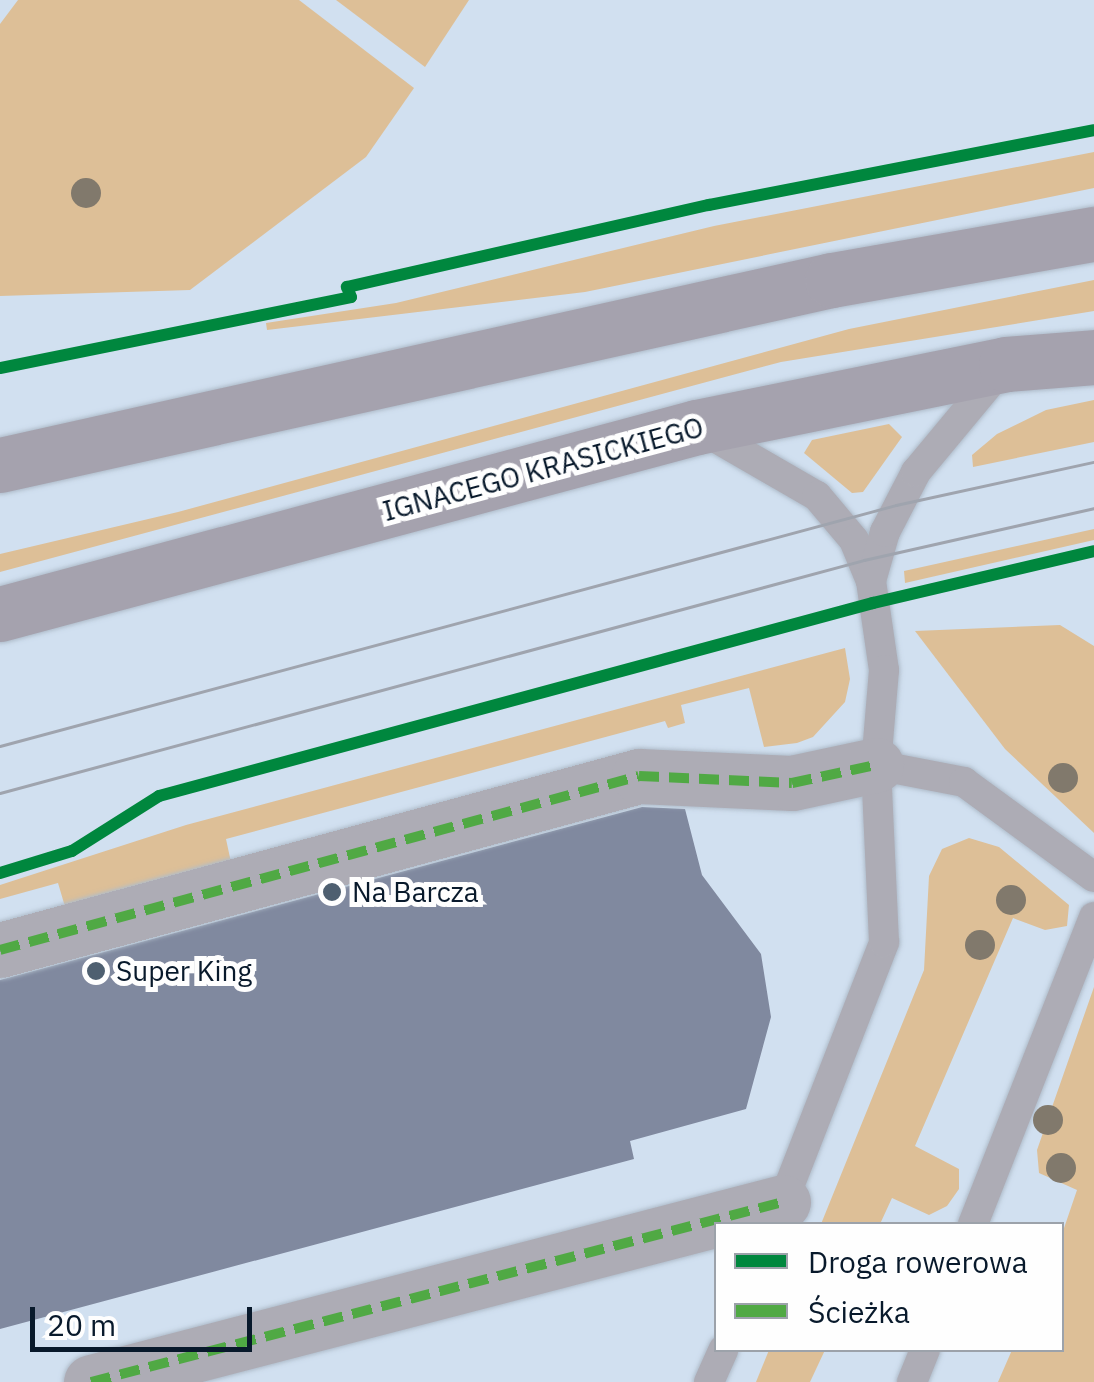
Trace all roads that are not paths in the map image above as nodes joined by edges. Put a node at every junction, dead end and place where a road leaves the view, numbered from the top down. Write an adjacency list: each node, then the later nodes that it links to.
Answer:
1 (1094, 234): 5 (main road)
2 (1094, 357): 3 (main road, IGNACEGO KRASICKIEGO)
3 (1006, 364): 4 (main road, IGNACEGO KRASICKIEGO); 6 (lane)
4 (696, 427): 6 (lane); 7 (main road, IGNACEGO KRASICKIEGO)
5 (0, 466)
6 (871, 582): 8 (lane)
7 (0, 614)
8 (876, 765): 9 (lane); 11 (street); 12 (lane)
9 (1094, 877)
10 (1094, 917): 14 (lane)
11 (0, 950)
12 (778, 1213): 13 (street)
13 (741, 1222)
14 (975, 1222)
15 (714, 1229): 18 (street)
16 (721, 1352): 19 (lane)
17 (923, 1352): 20 (lane)
18 (91, 1382)
19 (710, 1382)
20 (912, 1382)

